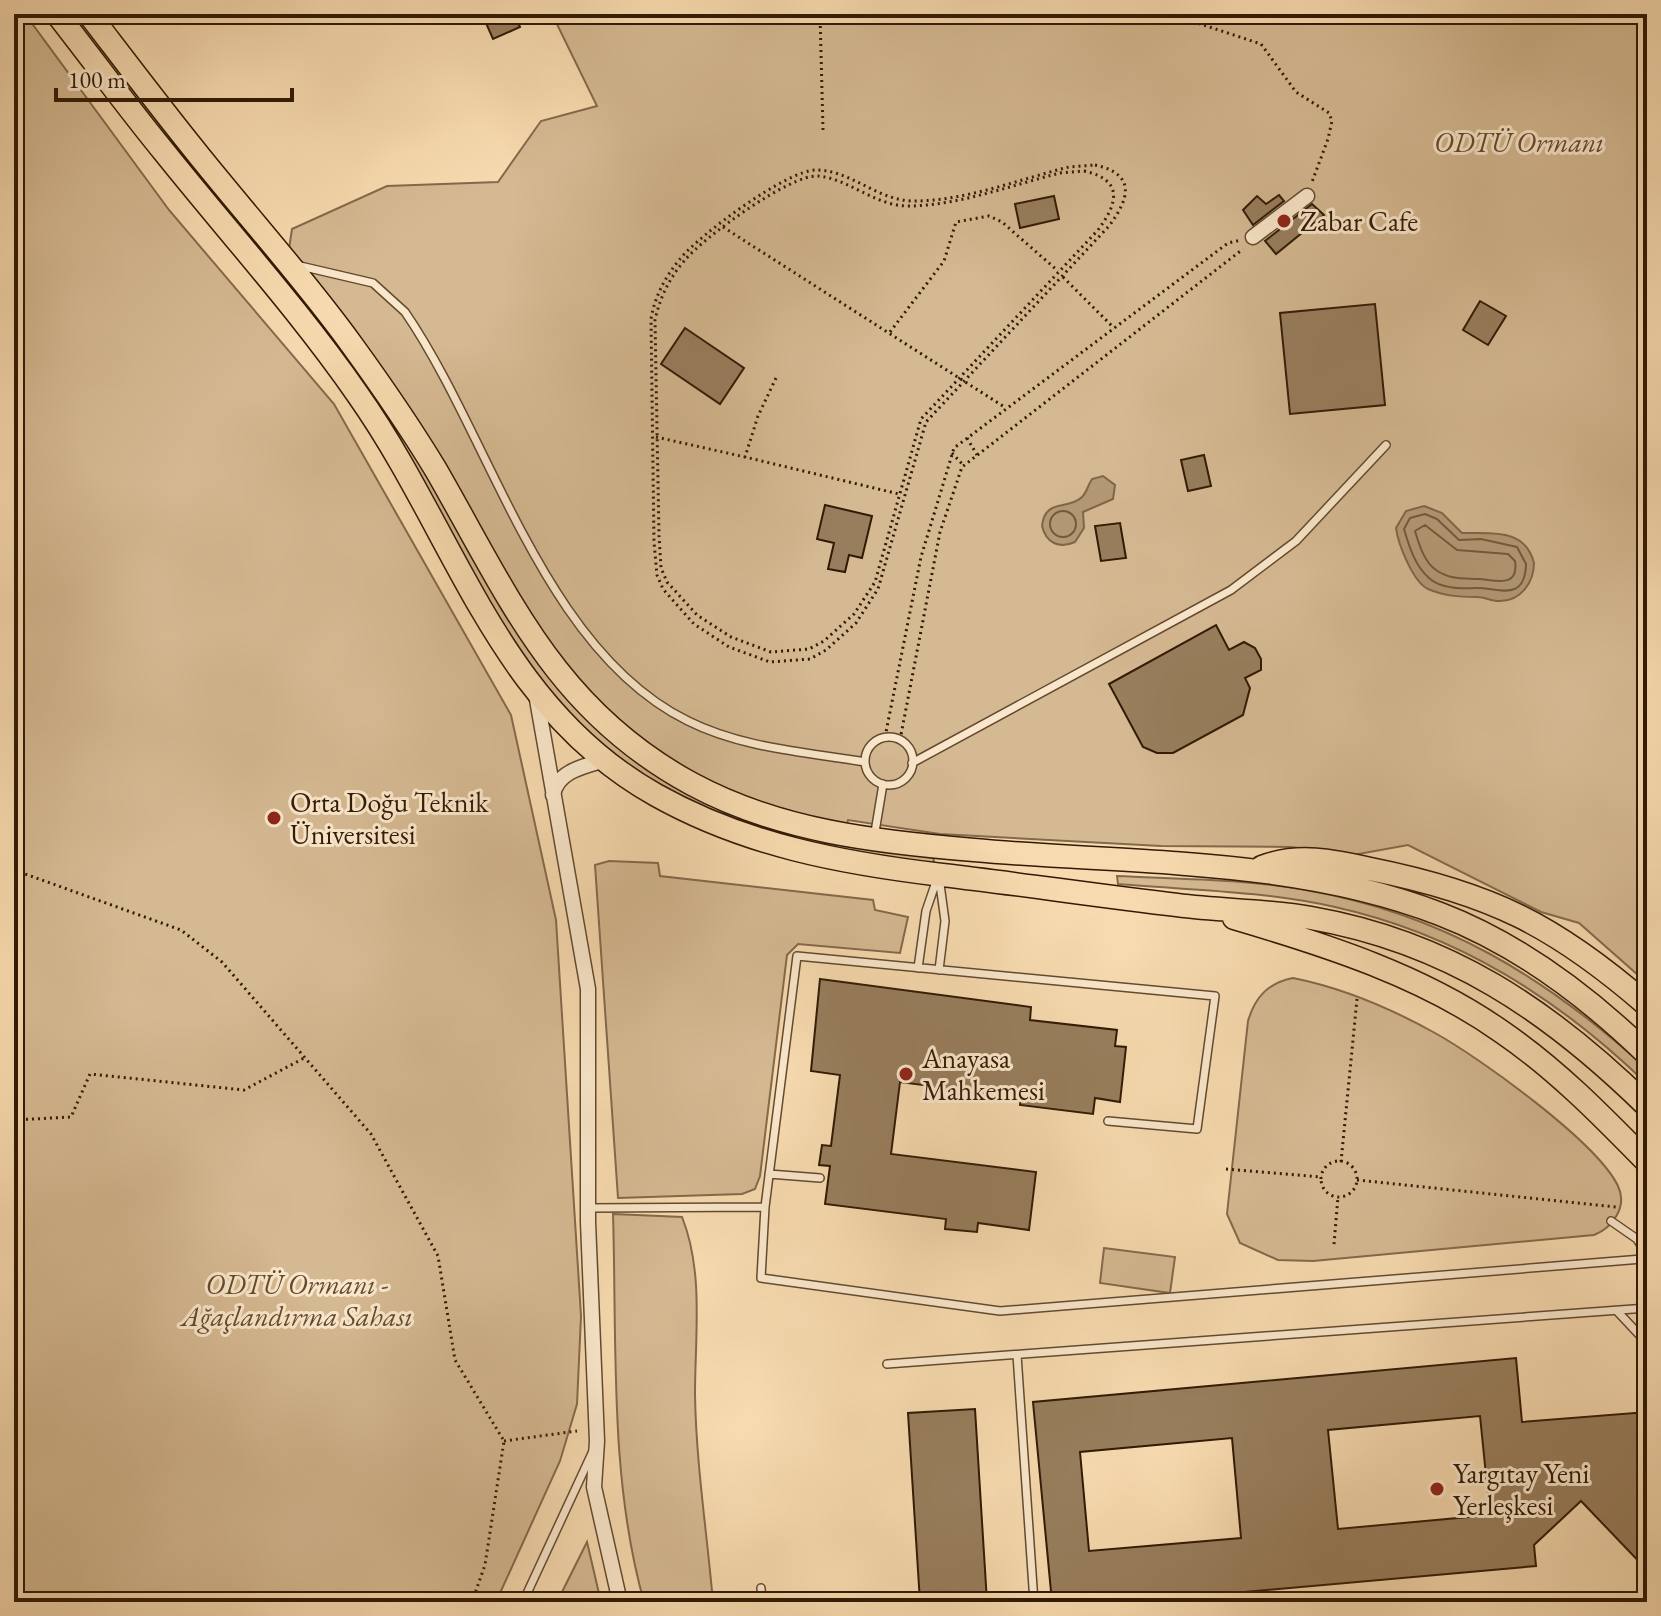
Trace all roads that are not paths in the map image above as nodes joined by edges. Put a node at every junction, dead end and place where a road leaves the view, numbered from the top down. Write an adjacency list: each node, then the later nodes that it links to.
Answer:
1 (57, 14): 7 (main road)
2 (89, 14): 5 (main road)
3 (1307, 196): 4 (street)
4 (1253, 237)
5 (287, 262): 10 (lane); 13 (main road)
6 (1386, 445): 9 (lane)
7 (536, 694): 8 (main road); 12 (street)
8 (605, 760): 12 (street); 16 (main road)
9 (912, 760): 10 (lane); 11 (lane)
10 (865, 762): 11 (lane)
11 (883, 784): 13 (lane)
12 (552, 800): 28 (street)
13 (873, 840): 14 (main road)
14 (941, 848): 15 (main road); 16 (main road)
15 (1253, 871): 20 (main road); 21 (main road)
16 (939, 874): 17 (main road); 18 (lane); 19 (lane)
17 (1186, 906): 22 (main road); 24 (main road)
18 (918, 968): 19 (lane); 25 (lane)
19 (939, 970): 23 (lane)
20 (1647, 1005)
21 (1647, 1054)
22 (1647, 1106)
23 (1108, 1121)
24 (1647, 1162)
25 (769, 1174): 26 (lane); 27 (lane)
26 (820, 1178)
27 (765, 1207): 28 (lane); 29 (lane)
28 (588, 1208): 35 (street)
29 (1611, 1221)
30 (1647, 1308): 31 (lane)
31 (1617, 1311): 32 (lane); 33 (lane)
32 (1647, 1343)
33 (1017, 1355): 34 (lane); 40 (lane)
34 (887, 1364)
35 (597, 1441): 37 (lane); 38 (street)
36 (761, 1588): 39 (lane)
37 (523, 1602)
38 (620, 1602)
39 (762, 1602)
40 (1034, 1602)

